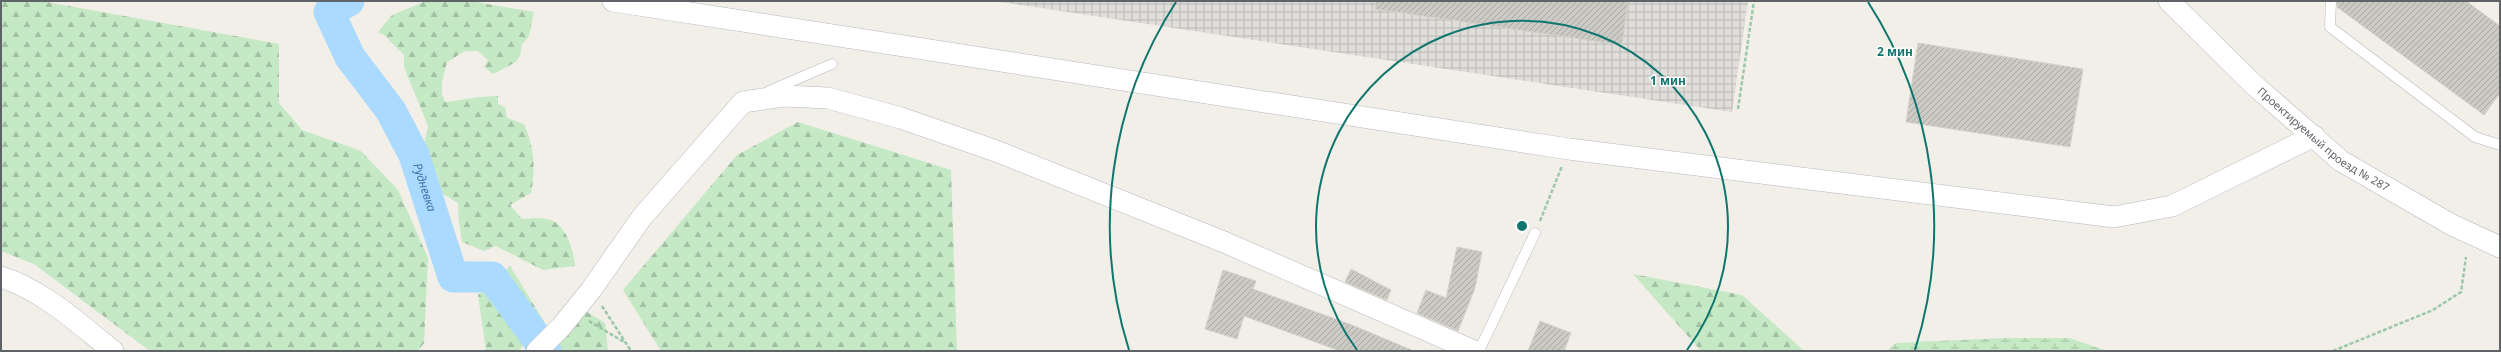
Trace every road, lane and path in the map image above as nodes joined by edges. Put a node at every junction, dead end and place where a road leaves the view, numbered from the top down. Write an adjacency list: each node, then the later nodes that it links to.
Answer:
1 (613, 1): 8 (street)
2 (1754, 1): 7 (path)
3 (2169, 1): 8 (street, Проектируемый проезд № 287)
4 (2331, 1): 9 (lane)
5 (832, 64): 6 (lane)
6 (743, 102): 15 (street); 21 (street)
7 (1738, 109)
8 (2314, 136): 12 (street, Проектируемый проезд № 287)
9 (2500, 145)
10 (1564, 162): 11 (path)
11 (1535, 232): 22 (lane)
12 (2500, 247)
13 (2466, 256): 23 (path)
14 (1, 277): 18 (street)
15 (591, 290): 16 (street); 17 (path)
16 (574, 311): 17 (path); 19 (street)
17 (626, 343): 20 (path)
18 (113, 351)
19 (537, 351)
20 (631, 351)
21 (1474, 351)
22 (1479, 351)
23 (2333, 351)

